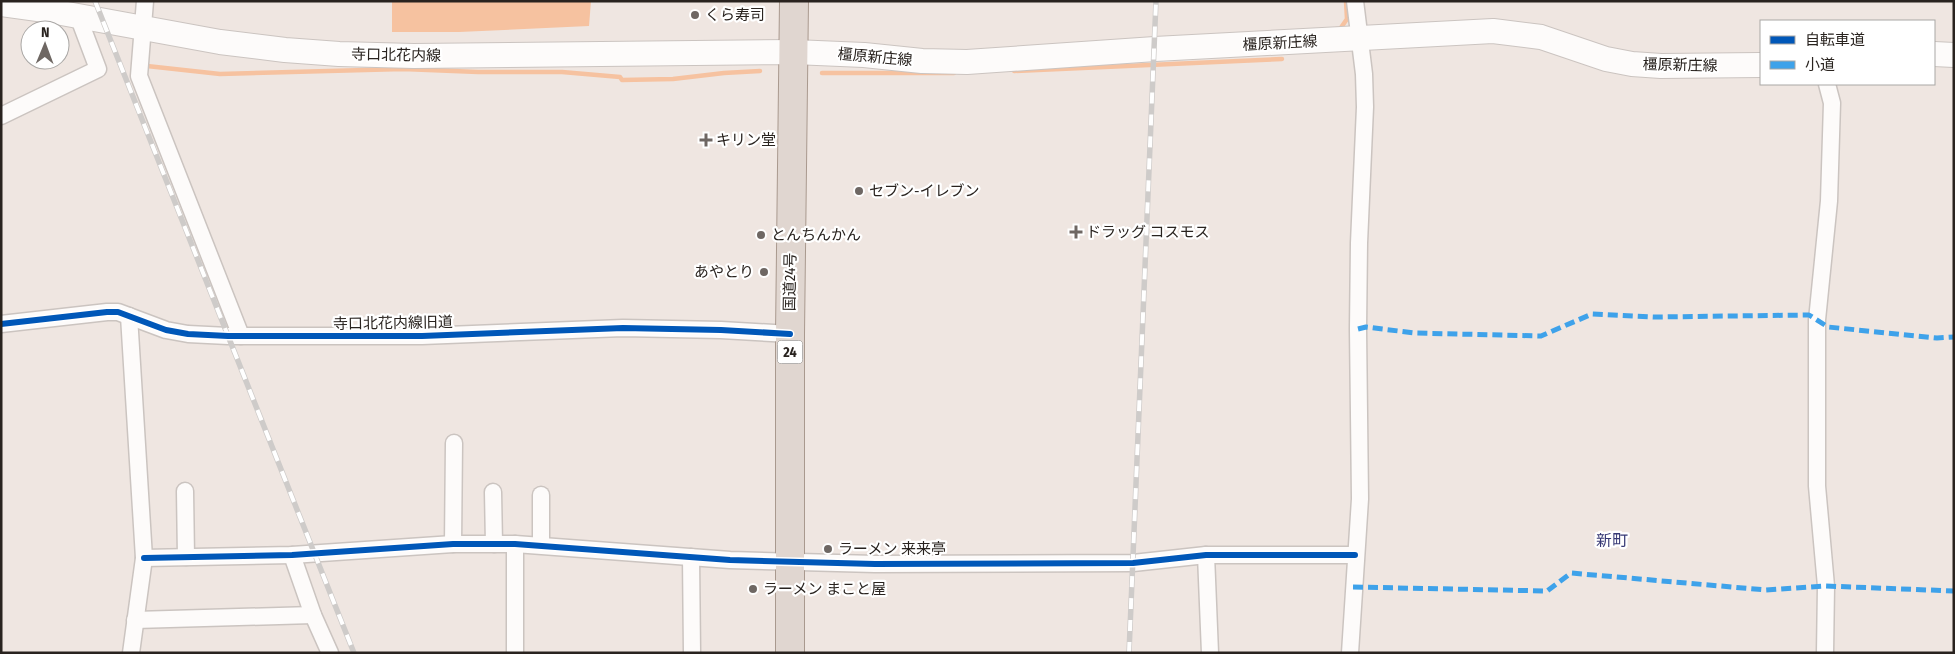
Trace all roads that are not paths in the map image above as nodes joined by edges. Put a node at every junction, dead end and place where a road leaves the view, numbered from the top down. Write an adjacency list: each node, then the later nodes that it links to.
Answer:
1 (145, 1): 6 (street)
2 (794, 1): 8 (highway, 国道24号 / 24)
3 (1355, 1): 7 (street)
4 (9, 3): 5 (main road, 寺口北花内線)
5 (78, 16): 6 (main road, 寺口北花内線); 13 (street)
6 (143, 28): 8 (main road, 寺口北花内線); 17 (street)
7 (1359, 39): 8 (main road, 橿原新庄線); 11 (main road, 橿原新庄線); 27 (street)
8 (794, 52): 16 (highway, 国道24号 / 24)
9 (1935, 54): 10 (main road)
10 (1954, 55)
11 (1760, 65)
12 (1827, 85): 42 (street)
13 (1, 116)
14 (129, 316): 15 (street, 寺口北花内線旧道); 17 (street, 寺口北花内線旧道); 31 (street)
15 (1, 324)
16 (790, 334): 17 (street, 寺口北花内線旧道); 32 (highway, 国道24号 / 24)
17 (241, 336)
18 (454, 443): 22 (street)
19 (185, 491): 29 (street)
20 (493, 492): 23 (street)
21 (540, 496): 25 (street)
22 (453, 544): 23 (street); 28 (street)
23 (494, 544): 24 (street)
24 (515, 544): 25 (street); 37 (street)
25 (541, 546): 30 (street)
26 (1206, 555): 27 (street); 32 (street); 40 (street)
27 (1355, 555): 41 (street)
28 (292, 556): 29 (street); 33 (street)
29 (186, 557): 31 (street)
30 (691, 557): 32 (street); 38 (street)
31 (144, 558): 34 (street)
32 (790, 562): 39 (highway, 国道24号 / 24)
33 (313, 615): 34 (street); 36 (street)
34 (136, 620): 35 (street)
35 (131, 653)
36 (330, 653)
37 (515, 653)
38 (692, 653)
39 (790, 653)
40 (1210, 653)
41 (1350, 653)
42 (1825, 653)

